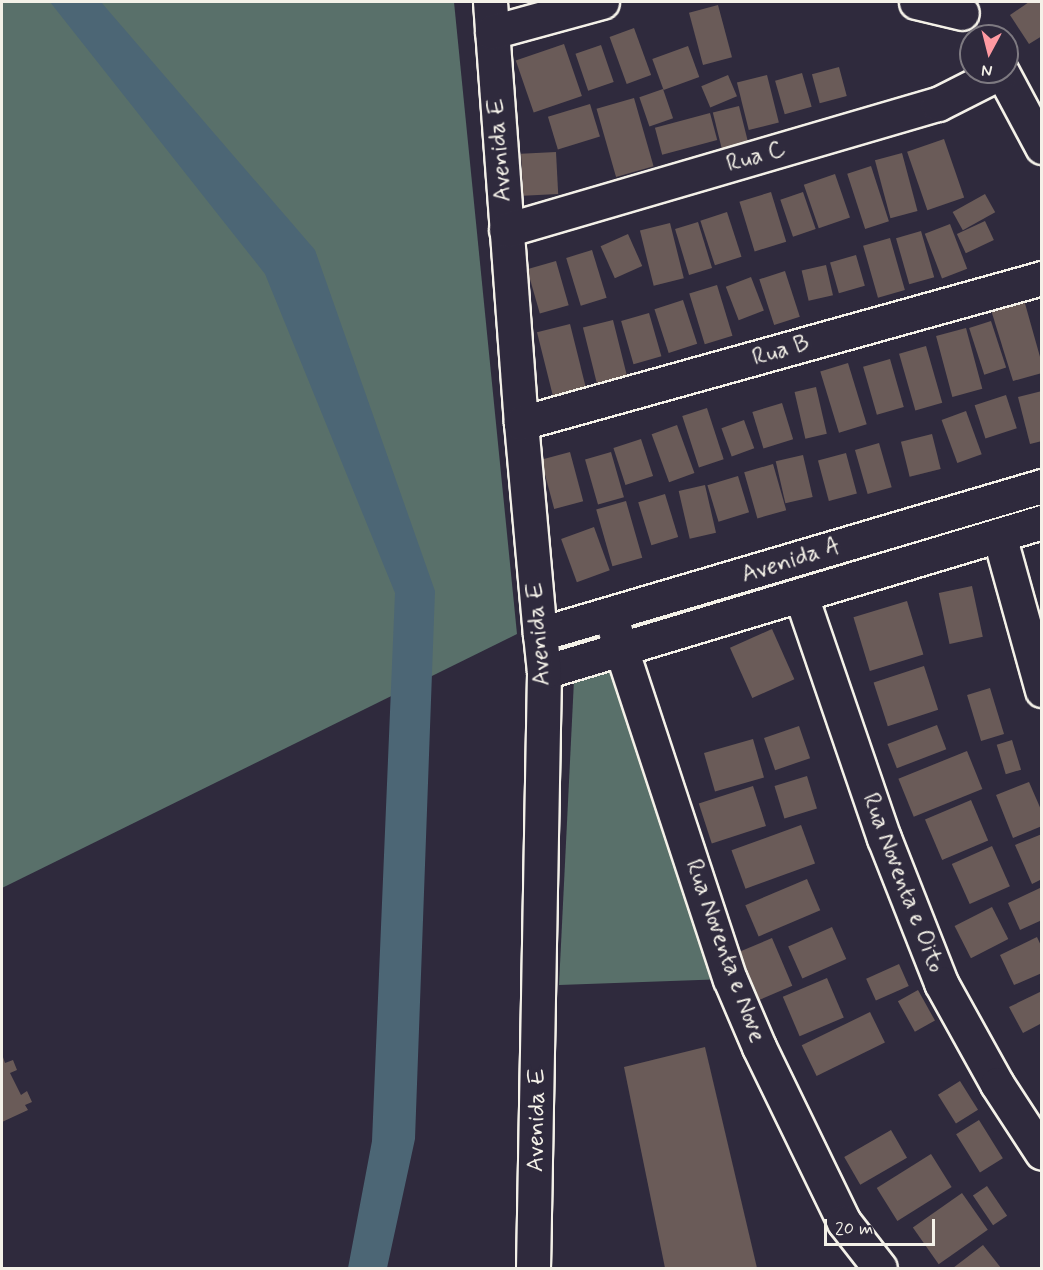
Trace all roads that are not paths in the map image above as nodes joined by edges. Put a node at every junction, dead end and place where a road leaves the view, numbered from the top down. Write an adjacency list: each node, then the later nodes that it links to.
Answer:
1 (602, 2): 3 (street)
2 (916, 2): 4 (street)
3 (491, 17): 8 (street, Avenida E)
4 (965, 17)
5 (977, 84): 8 (street, Rua C)
6 (1007, 84): 7 (street)
7 (1041, 147)
8 (506, 230): 10 (street, Avenida E)
9 (1041, 278): 10 (street, Rua B)
10 (521, 423): 16 (street, Avenida E)
11 (1041, 486): 15 (street, Avenida A)
12 (1041, 522): 13 (street, Avenida A)
13 (999, 534): 14 (street, Avenida A); 19 (street)
14 (801, 596): 17 (street, Avenida A); 20 (street, Rua Noventa e Oito)
15 (610, 615): 16 (street, Avenida A); 17 (street, Rua Noventa e Nove)
16 (540, 634): 18 (street, Avenida E)
17 (622, 648): 18 (street, Avenida A); 22 (street, Rua Noventa e Nove)
18 (544, 672): 21 (street, Avenida E)
19 (1041, 690)
20 (1041, 1153)
21 (533, 1269)
22 (880, 1269)

